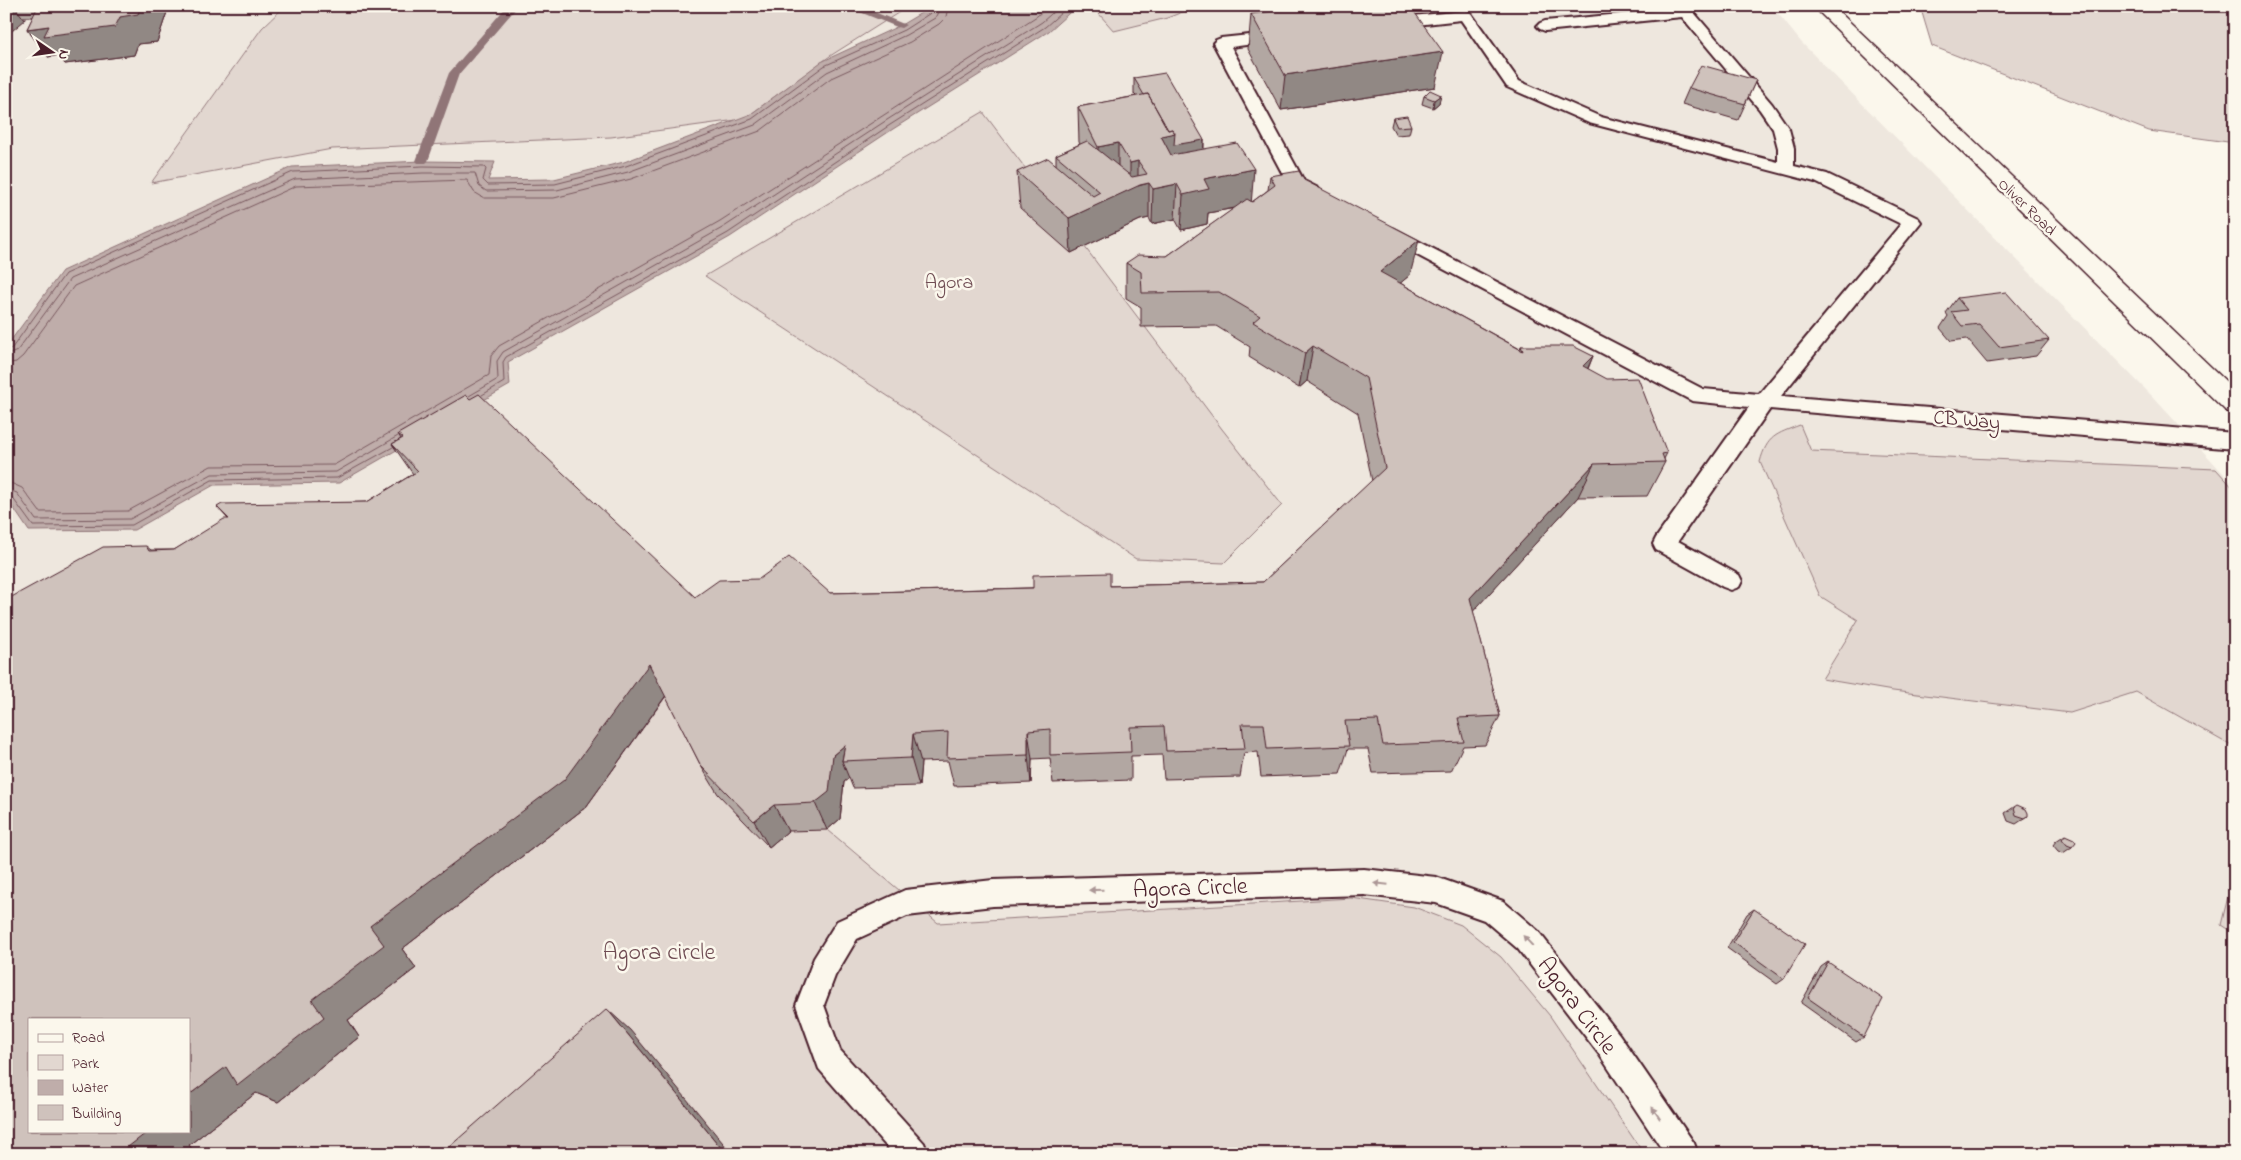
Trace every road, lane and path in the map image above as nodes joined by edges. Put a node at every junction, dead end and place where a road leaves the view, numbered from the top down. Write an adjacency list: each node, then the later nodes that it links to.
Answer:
1 (1822, 6): 9 (main road, Oliver Road)
2 (1374, 25): 5 (lane)
3 (1545, 26): 5 (lane)
4 (1298, 34): 6 (lane)
5 (1786, 169): 8 (lane)
6 (1330, 202)
7 (1376, 226): 8 (lane, CB Way)
8 (1764, 402): 10 (lane, CB Way); 11 (lane)
9 (2235, 405)
10 (2235, 441)
11 (1731, 581)
12 (913, 1154): 13 (lane, Agora Circle, one-way to 12)
13 (1683, 1154)

